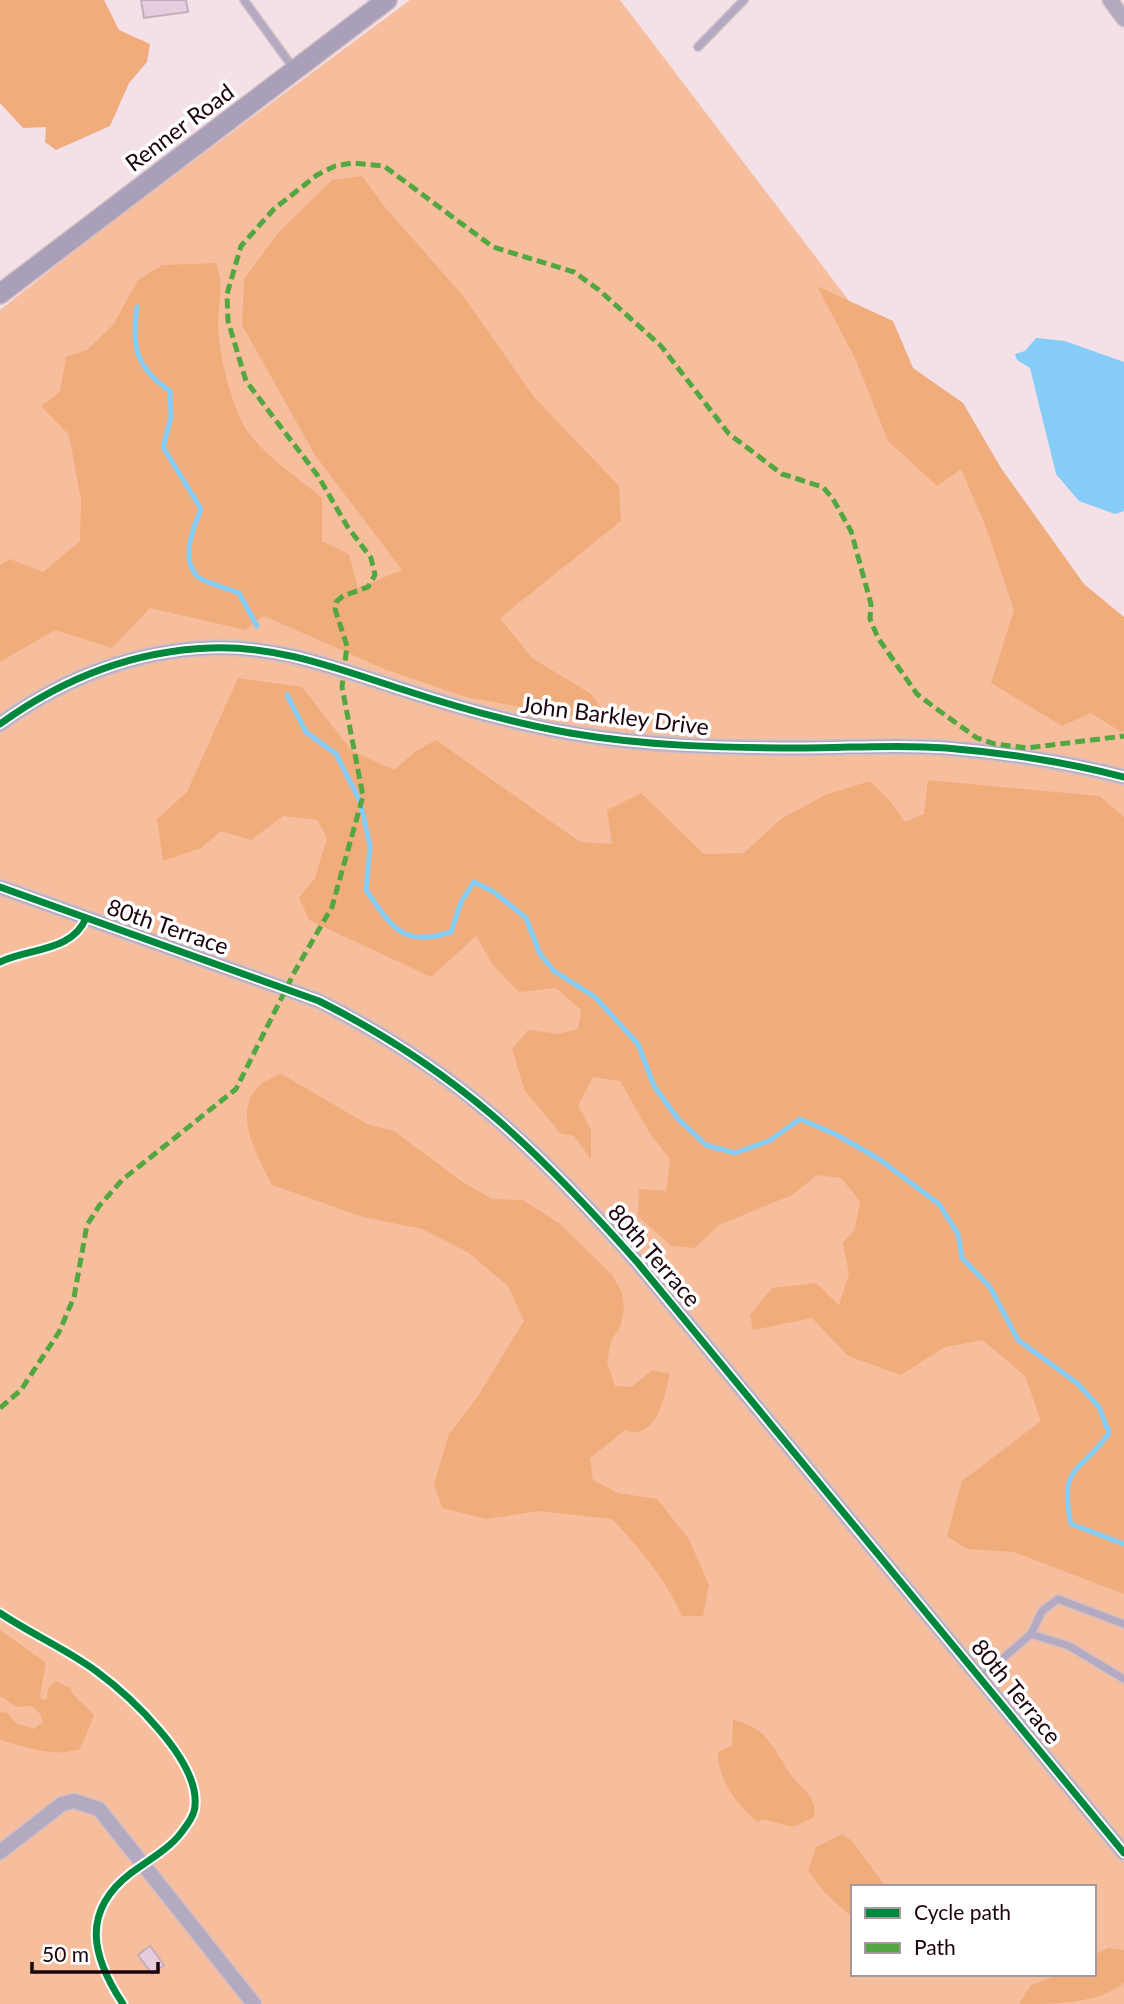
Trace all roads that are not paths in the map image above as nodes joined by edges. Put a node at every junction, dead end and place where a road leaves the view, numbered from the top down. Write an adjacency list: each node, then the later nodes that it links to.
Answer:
1 (244, 0): 7 (lane)
2 (387, 0): 7 (main road, Renner Road)
3 (744, 0): 6 (lane)
4 (1110, 0): 5 (street)
5 (1124, 19)
6 (698, 47)
7 (295, 70): 8 (main road, Renner Road)
8 (0, 294)
9 (0, 724): 10 (street, John Barkley Drive)
10 (1124, 777)
11 (0, 887): 14 (street, 80th Terrace)
12 (1124, 1624): 13 (lane)
13 (1031, 1634): 14 (lane); 15 (lane)
14 (981, 1677): 17 (street, 80th Terrace)
15 (1124, 1679)
16 (0, 1852): 18 (street)
17 (1124, 1853)
18 (254, 2004)

